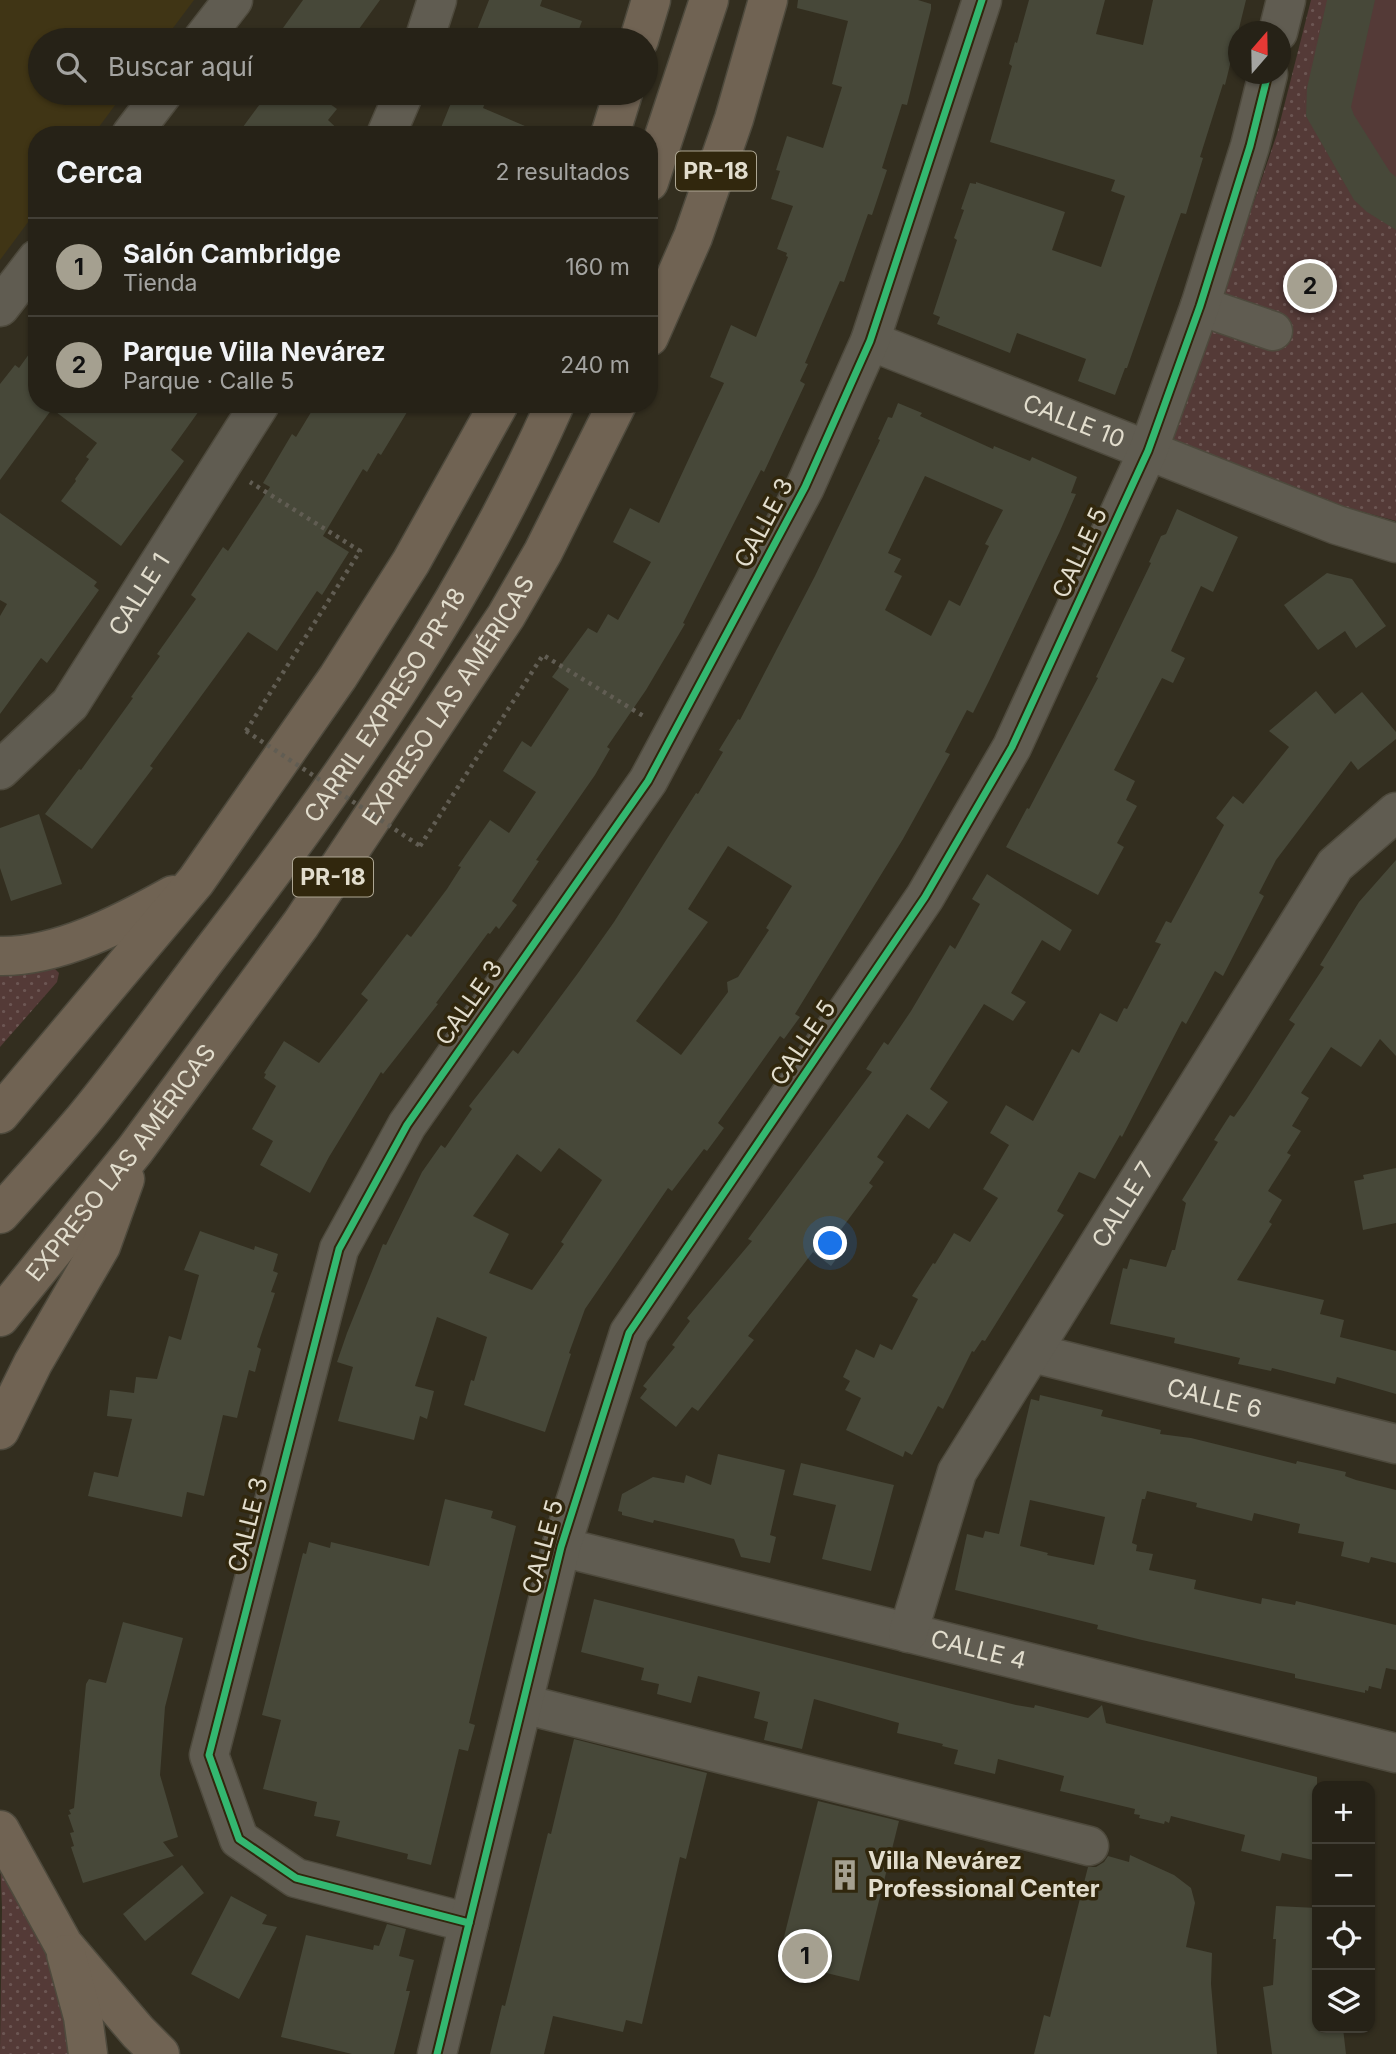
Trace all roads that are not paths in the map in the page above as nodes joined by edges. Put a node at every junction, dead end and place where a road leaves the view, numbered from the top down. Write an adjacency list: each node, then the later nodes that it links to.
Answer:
1 (233, 0): 9 (street)
2 (437, 0): 10 (street)
3 (651, 0): 11 (highway)
4 (709, 0): 19 (highway)
5 (768, 0): 23 (highway, PR-18)
6 (982, 0): 25 (street, CALLE 3)
7 (1286, 0): 8 (street)
8 (1281, 21)
9 (211, 28)
10 (428, 28)
11 (643, 28)
12 (1266, 84): 21 (street, CALLE 5)
13 (154, 105): 16 (street)
14 (399, 105): 17 (street)
15 (619, 105): 18 (highway)
16 (138, 126)
17 (390, 126)
18 (613, 126)
19 (658, 155)
20 (28, 271): 22 (street)
21 (1200, 306): 24 (street); 30 (street, CALLE 5)
22 (0, 307)
23 (658, 317)
24 (1273, 331)
25 (870, 341): 30 (street, CALLE 10); 49 (street, CALLE 3)
26 (254, 413): 32 (street, CALLE 1)
27 (494, 413): 34 (highway)
28 (551, 413): 38 (highway, CARRIL EXPRESO PR-18)
29 (613, 413): 37 (highway, EXPRESO LAS AMÉRICAS / PR-18)
30 (1147, 451): 31 (street, CALLE 10); 43 (street, CALLE 5)
31 (1396, 544)
32 (0, 770)
33 (1396, 812): 40 (street, CALLE 7)
34 (196, 881): 35 (highway); 36 (highway)
35 (0, 956)
36 (0, 1114)
37 (135, 1150): 39 (highway, EXPRESO LAS AMÉRICAS / PR-18); 41 (highway)
38 (0, 1214)
39 (0, 1317)
40 (1033, 1353): 42 (street, CALLE 6); 44 (street, CALLE 7)
41 (0, 1430)
42 (1396, 1444)
43 (561, 1547): 44 (street, CALLE 4); 45 (street, CALLE 5)
44 (908, 1633): 46 (street, CALLE 4)
45 (523, 1704): 48 (street); 49 (street, CALLE 5)
46 (1396, 1753)
47 (0, 1830): 50 (highway)
48 (1090, 1846)
49 (469, 1923): 53 (street, CALLE 5)
50 (63, 1944): 51 (highway); 52 (highway)
51 (88, 2054)
52 (160, 2054)
53 (437, 2054)

